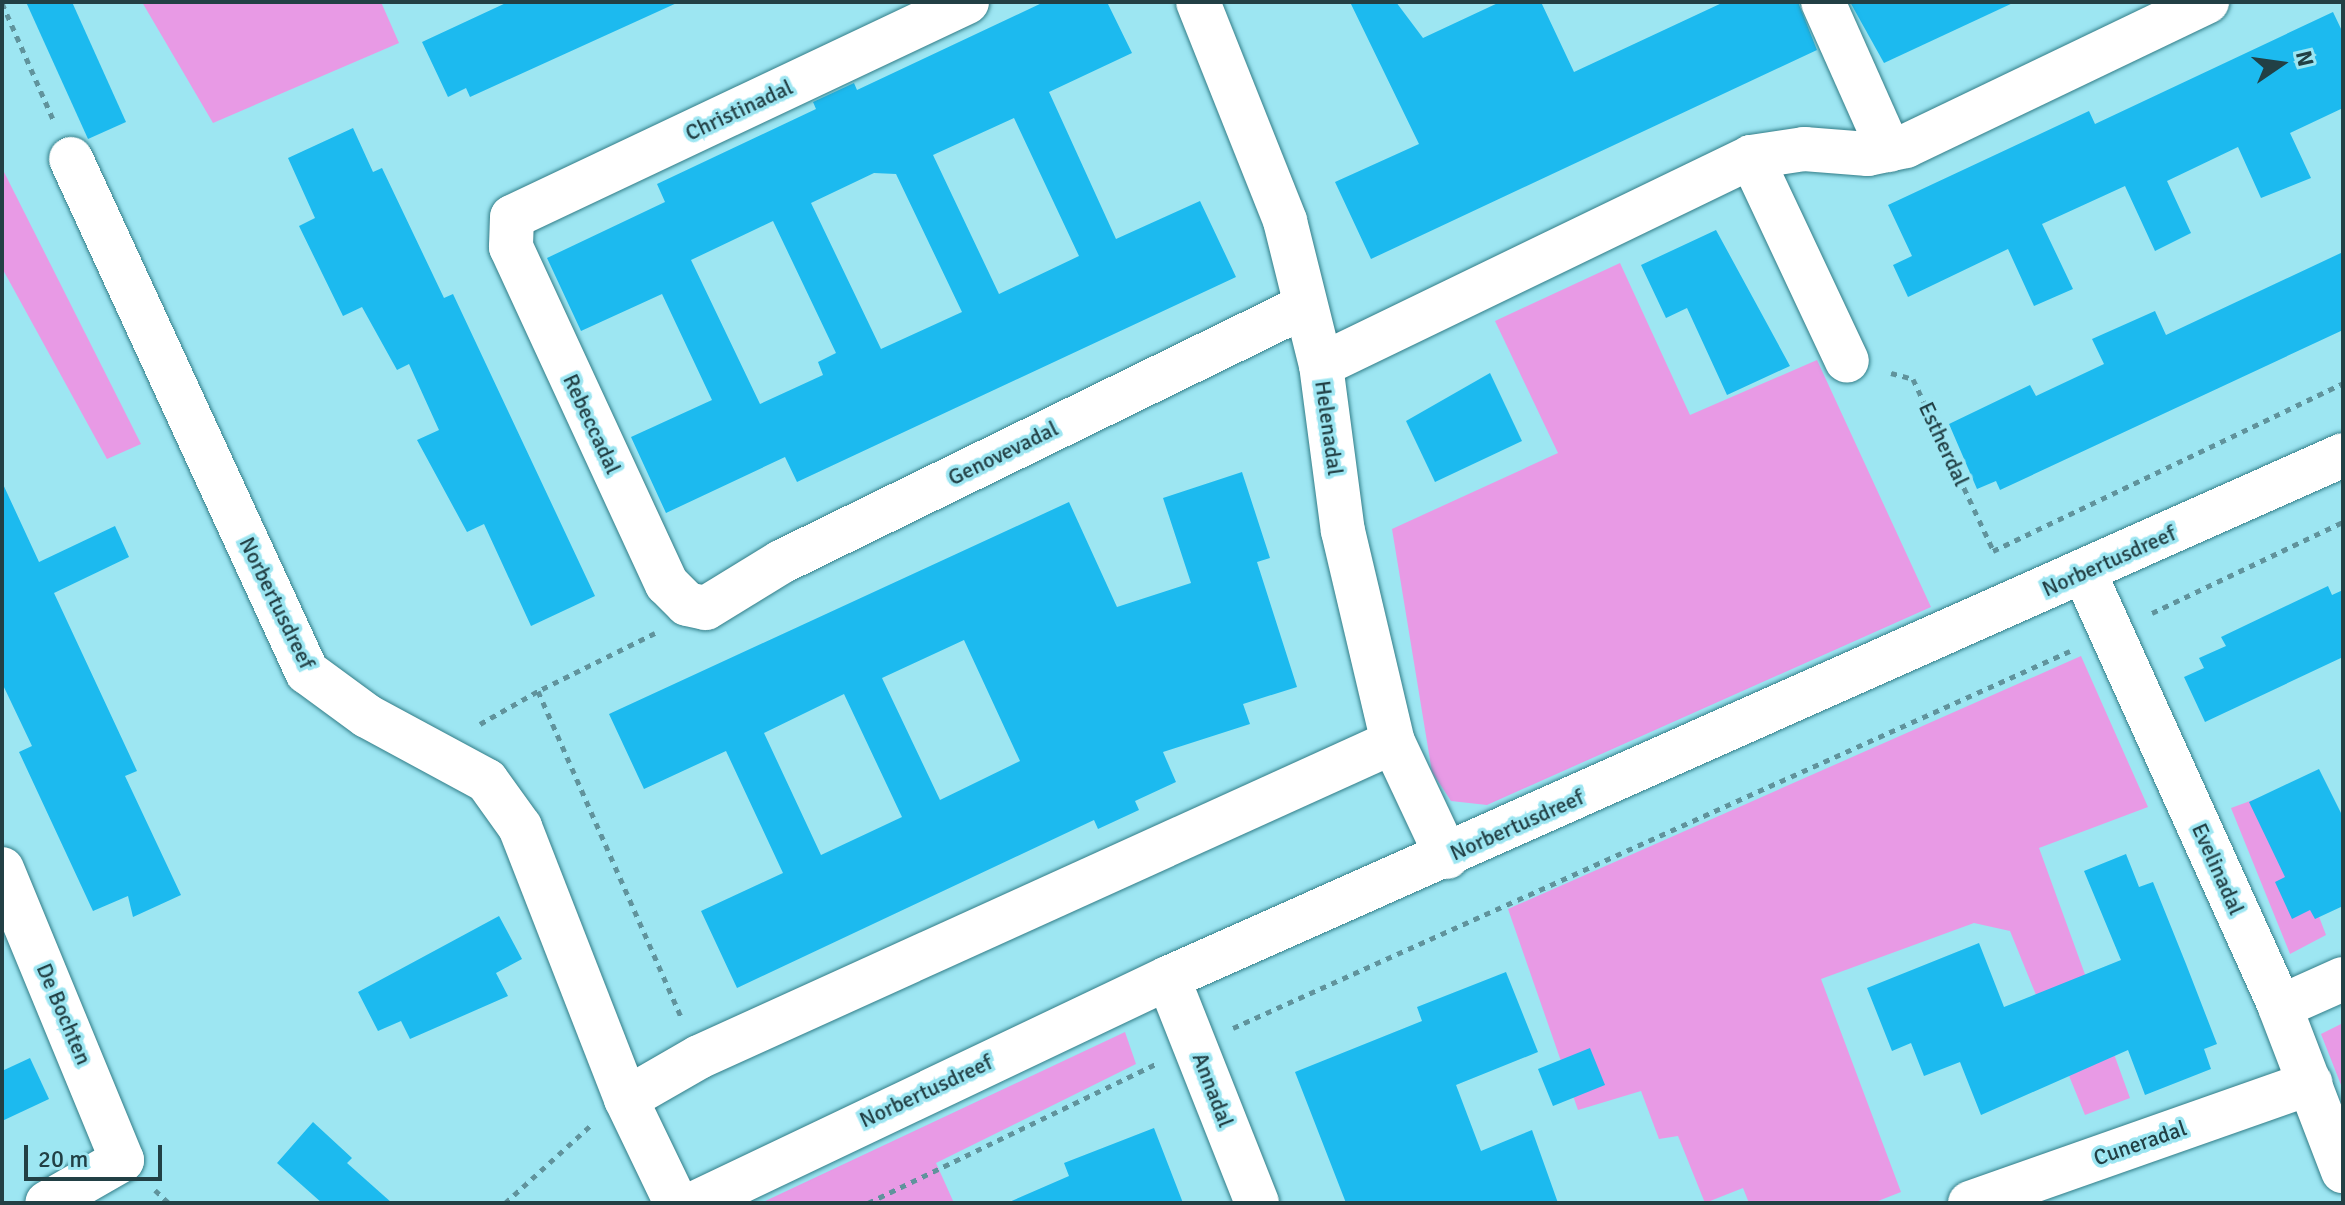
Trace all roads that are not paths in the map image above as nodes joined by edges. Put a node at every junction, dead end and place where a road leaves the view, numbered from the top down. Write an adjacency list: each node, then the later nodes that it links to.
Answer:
1 (967, 2): 8 (street, Christinadal)
2 (1198, 2): 9 (street, Helenadal)
3 (1823, 2): 5 (street)
4 (2207, 2): 5 (street)
5 (1889, 150): 6 (street)
6 (1751, 157): 10 (street); 11 (street)
7 (71, 159): 22 (street, Norbertusdreef)
8 (512, 217): 14 (street, Rebeccadal)
9 (1305, 306): 11 (street, Helenadal); 14 (street, Genovevadal)
10 (1847, 361)
11 (1321, 365): 15 (street, Helenadal)
12 (2343, 455): 13 (street, Norbertusdreef)
13 (2084, 572): 16 (street, Norbertusdreef); 20 (street, Evelinadal)
14 (706, 608)
15 (1393, 742): 16 (street, Helenadal); 22 (street)
16 (1447, 857): 18 (street, Norbertusdreef)
17 (2, 869): 24 (street, De Bochten)
18 (1168, 978): 26 (street, Norbertusdreef); 27 (street, Annadal)
19 (2343, 979): 20 (street)
20 (2280, 1007): 21 (street, Evelinadal)
21 (2310, 1083): 23 (street, Evelinadal); 28 (street, Cuneradal)
22 (626, 1099): 25 (street, Norbertusdreef)
23 (2343, 1171)
24 (47, 1203)
25 (676, 1203)
26 (695, 1203)
27 (1257, 1203)
28 (1970, 1203)

